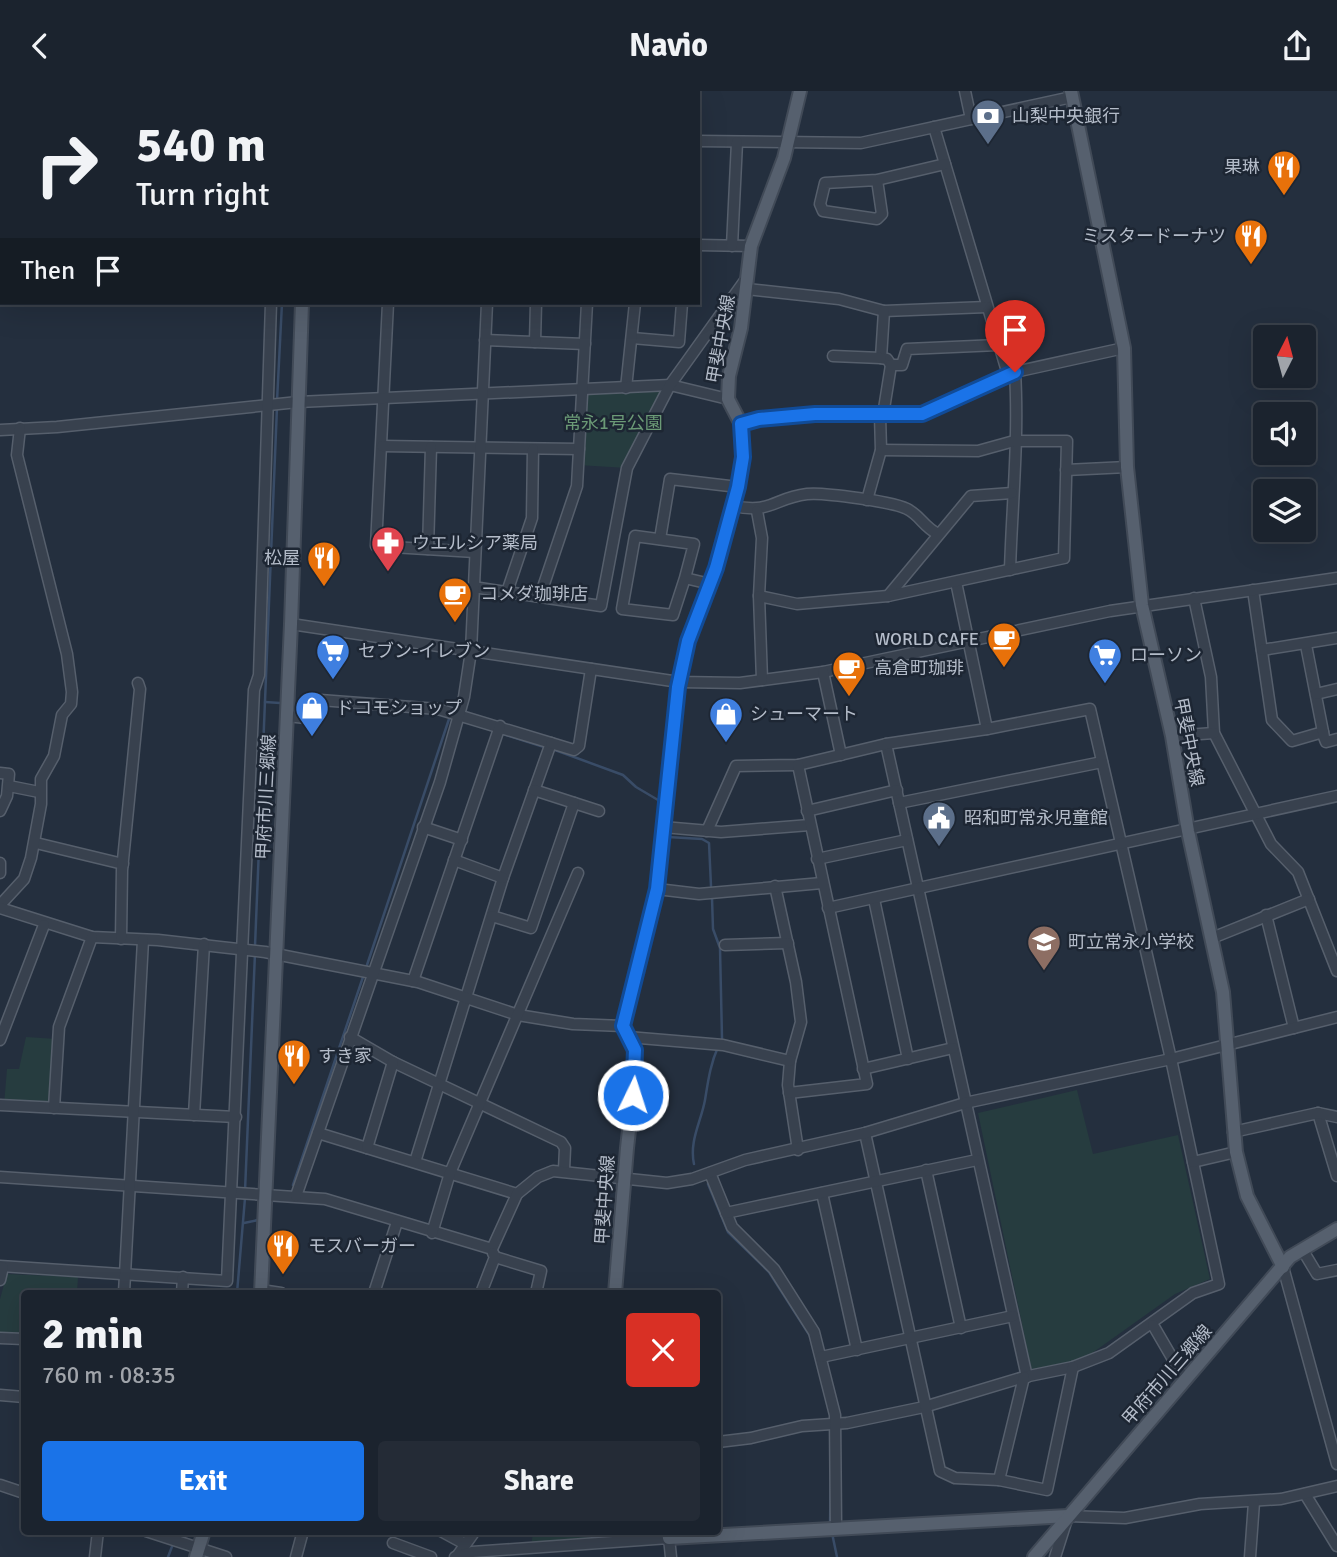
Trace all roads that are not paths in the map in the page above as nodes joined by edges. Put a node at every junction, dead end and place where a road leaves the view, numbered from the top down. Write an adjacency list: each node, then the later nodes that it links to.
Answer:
1 (800, 91): 8 (main road, 甲斐中央線)
2 (965, 91): 4 (street)
3 (1072, 94): 4 (street); 30 (main road, 甲斐中央線)
4 (971, 119): 5 (street)
5 (934, 127): 8 (street); 9 (street)
6 (700, 141): 7 (street)
7 (737, 142): 8 (street); 12 (street)
8 (788, 144): 13 (main road, 甲斐中央線)
9 (945, 164): 10 (street); 23 (street)
10 (877, 180): 10 (street)
11 (700, 245): 12 (street)
12 (732, 246): 13 (street)
13 (751, 246): 14 (main road, 甲斐中央線)
14 (748, 282): 24 (street); 35 (street); 40 (main road, 甲斐中央線)
15 (271, 305): 42 (street)
16 (302, 305): 41 (main road, 甲府市川三郷線)
17 (388, 305): 39 (street)
18 (487, 305): 26 (street)
19 (536, 305): 27 (street)
20 (587, 305): 28 (street)
21 (635, 305): 25 (street)
22 (682, 305): 25 (street)
23 (987, 307): 24 (street); 29 (street)
24 (884, 311): 32 (street)
25 (632, 338): 36 (street)
26 (485, 340): 27 (street); 38 (street)
27 (535, 342): 28 (street)
28 (585, 344): 37 (street)
29 (998, 345): 33 (street); 34 (street)
30 (1124, 348): 34 (street); 54 (main road, 甲斐中央線)
31 (833, 356): 32 (street)
32 (881, 358): 33 (street)
33 (891, 365): 43 (street)
34 (1015, 372): 43 (street); 47 (street)
35 (670, 386): 36 (street); 40 (street); 73 (street)
36 (626, 388): 37 (street)
37 (583, 390): 38 (street); 52 (street)
38 (482, 394): 39 (street); 50 (street)
39 (384, 399): 41 (street); 48 (street)
40 (728, 399): 44 (main road, 甲斐中央線)
41 (298, 403): 42 (street); 78 (main road, 甲府市川三郷線)
42 (270, 405): 45 (street); 151 (street)
43 (882, 415): 44 (street); 53 (street)
44 (741, 424): 56 (main road, 甲斐中央線)
45 (20, 428): 46 (street); 108 (street)
46 (0, 430)
47 (1014, 441): 53 (street); 55 (street); 57 (street)
48 (382, 446): 49 (street); 63 (street)
49 (430, 447): 50 (street); 63 (street)
50 (480, 448): 51 (street); 64 (street)
51 (533, 449): 52 (street); 72 (street)
52 (579, 449): 73 (street)
53 (880, 450): 58 (street)
54 (1126, 467): 55 (street); 77 (main road, 甲斐中央線)
55 (1066, 470): 65 (street)
56 (738, 487): 59 (main road, 甲斐中央線); 62 (street)
57 (1012, 493): 61 (street); 65 (street)
58 (867, 500): 60 (street); 61 (street)
59 (733, 506): 60 (street); 69 (main road, 甲斐中央線)
60 (757, 511): 74 (street)
61 (938, 534): 75 (street)
62 (660, 540): 66 (street); 66 (street)
63 (428, 549): 64 (street)
64 (475, 552): 70 (street)
65 (1010, 570): 68 (street)
66 (685, 577): 69 (street)
67 (1337, 578): 71 (street)
68 (956, 582): 75 (street); 80 (street)
69 (710, 584): 87 (main road, 甲斐中央線)
70 (474, 587): 72 (street); 83 (street)
71 (1253, 590): 76 (street); 82 (street)
72 (507, 592): 73 (street)
73 (540, 596)
74 (759, 596): 75 (street); 86 (street)
75 (888, 596)
76 (1195, 598): 77 (street); 96 (street)
77 (1142, 605): 80 (street); 97 (main road, 甲斐中央線)
78 (291, 624): 83 (street); 92 (main road, 甲府市川三郷線)
79 (1337, 638): 81 (street)
80 (968, 642): 85 (street); 94 (street)
81 (1306, 645): 82 (street); 90 (street)
82 (1262, 650): 95 (street)
83 (471, 651): 84 (street); 91 (street)
84 (591, 669): 87 (street); 99 (street)
85 (823, 672): 86 (street); 101 (street)
86 (762, 680): 87 (street)
87 (679, 682): 117 (main road, 甲斐中央線)
88 (138, 683): 128 (street)
89 (1337, 689): 90 (street)
90 (1316, 694): 95 (street)
91 (460, 714): 92 (street); 93 (street); 118 (street)
92 (287, 716): 152 (main road, 甲府市川三郷線)
93 (500, 726): 99 (street); 121 (street)
94 (987, 729): 100 (street); 102 (street)
95 (1323, 732): 98 (street)
96 (1214, 733): 97 (street); 115 (street)
97 (1172, 736): 120 (main road, 甲斐中央線)
98 (1337, 739)
99 (551, 743): 106 (street)
100 (886, 744): 101 (street); 107 (street)
101 (841, 755): 103 (street)
102 (1102, 762): 111 (street); 124 (street)
103 (797, 765): 114 (street); 119 (street)
104 (0, 773): 105 (street)
105 (9, 786): 108 (street); 112 (street)
106 (534, 790): 110 (street); 131 (street)
107 (897, 790): 111 (street); 114 (street)
108 (40, 792): 123 (street)
109 (1337, 796): 115 (street)
110 (574, 803): 113 (street); 141 (street)
111 (899, 803): 122 (street)
112 (0, 811)
113 (599, 811)
114 (807, 811): 116 (street)
115 (1256, 813): 120 (street); 137 (street)
116 (810, 825): 119 (street); 125 (street)
117 (663, 827): 119 (street); 134 (main road, 甲斐中央線)
118 (423, 828): 121 (street); 154 (street)
119 (707, 831)
120 (1188, 831): 124 (street); 144 (main road, 甲斐中央線)
121 (462, 839): 126 (street)
122 (907, 839): 125 (street); 135 (street)
123 (36, 843): 128 (street); 138 (street)
124 (1122, 846): 135 (street); 166 (street)
125 (817, 859): 132 (street)
126 (454, 860): 131 (street); 155 (street)
127 (0, 863): 129 (street)
128 (123, 864): 145 (street)
129 (0, 873)
130 (578, 873): 157 (street)
131 (503, 878): 141 (street)
132 (822, 883): 133 (street); 139 (street)
133 (775, 886): 134 (street); 147 (street)
134 (657, 889): 160 (main road, 甲斐中央線)
135 (919, 891): 136 (street); 164 (street)
136 (874, 899): 139 (street); 165 (street)
137 (1309, 899): 140 (street); 150 (street)
138 (1, 903): 142 (street)
139 (828, 908): 169 (street)
140 (1266, 915): 144 (street); 159 (street)
141 (492, 916): 156 (street)
142 (44, 925): 143 (street); 162 (street)
143 (92, 937): 145 (street); 175 (street)
144 (1212, 938): 163 (main road, 甲斐中央線)
145 (121, 939): 146 (street)
146 (143, 940): 148 (street); 176 (street)
147 (788, 943): 149 (street); 167 (street)
148 (204, 944): 151 (street); 178 (street)
149 (725, 946)
150 (1333, 949): 153 (street)
151 (244, 950): 152 (street); 179 (street)
152 (270, 953): 154 (street); 201 (main road, 甲府市川三郷線)
153 (1337, 971)
154 (368, 972): 155 (street); 161 (street)
155 (413, 981): 156 (street)
156 (466, 999): 157 (street); 170 (street)
157 (518, 1015): 160 (street); 173 (street)
158 (1337, 1017): 159 (street)
159 (1294, 1028): 163 (street)
160 (626, 1031): 167 (street); 196 (main road, 甲斐中央線)
161 (350, 1037): 168 (street); 182 (street)
162 (0, 1039)
163 (1229, 1045): 166 (street); 181 (main road, 甲斐中央線)
164 (953, 1048): 165 (street); 172 (street)
165 (908, 1059): 169 (street)
166 (1171, 1059): 172 (street); 189 (street)
167 (790, 1061): 171 (street)
168 (393, 1062): 170 (street); 184 (street)
169 (863, 1069): 171 (street)
170 (440, 1083): 173 (street); 188 (street)
171 (789, 1093): 185 (street)
172 (965, 1103): 183 (street); 187 (street)
173 (479, 1104): 190 (street); 192 (street)
174 (0, 1105): 175 (street)
175 (54, 1108): 176 (street)
176 (135, 1112): 178 (street); 198 (street)
177 (1318, 1113): 180 (street); 181 (street); 194 (street)
178 (194, 1115): 179 (street)
179 (236, 1117): 199 (street)
180 (1337, 1117)
181 (1233, 1132): 186 (main road, 甲斐中央線)
182 (318, 1133): 184 (street); 203 (street)
183 (864, 1133): 185 (street); 197 (street)
184 (367, 1148): 188 (street)
185 (798, 1150): 193 (street)
186 (1236, 1152): 189 (street); 210 (main road, 甲斐中央線)
187 (977, 1160): 191 (street); 223 (street)
188 (415, 1162): 192 (street)
189 (1193, 1162): 224 (street)
190 (564, 1170): 196 (street); 202 (street)
191 (926, 1170): 197 (street); 225 (street)
192 (450, 1173): 202 (street); 207 (street)
193 (710, 1173): 196 (street); 204 (street)
194 (1337, 1175)
195 (0, 1177): 198 (street)
196 (624, 1177): 222 (main road, 甲斐中央線)
197 (875, 1181): 200 (street); 228 (street)
198 (130, 1184): 199 (street); 213 (street)
199 (233, 1192): 201 (street); 214 (street)
200 (822, 1193): 204 (street); 229 (street)
201 (261, 1194): 203 (street); 218 (main road, 甲府市川三郷線)
202 (517, 1194): 209 (street)
203 (296, 1196): 205 (street)
204 (726, 1213): 230 (street)
205 (397, 1222): 207 (street); 219 (street)
206 (1337, 1229): 208 (main road, 甲府市川三郷線)
207 (432, 1233): 209 (street)
208 (1302, 1249): 210 (main road, 甲府市川三郷線); 212 (street)
209 (493, 1253): 220 (street); 221 (street)
210 (1283, 1266): 233 (main road, 甲府市川三郷線); 239 (street)
211 (2, 1267): 213 (street); 215 (street)
212 (1337, 1270)
213 (125, 1273): 214 (street); 216 (street)
214 (183, 1277): 217 (street)
215 (0, 1280)
216 (124, 1290)
217 (182, 1290)
218 (261, 1290)
219 (375, 1290)
220 (482, 1290)
221 (537, 1290)
222 (615, 1290)
223 (1013, 1316): 225 (street); 232 (street)
224 (1153, 1325): 231 (street); 233 (street)
225 (961, 1328): 228 (street)
226 (0, 1338): 227 (street)
227 (21, 1339)
228 (911, 1339): 229 (street); 236 (street)
229 (857, 1350): 230 (street)
230 (821, 1357): 237 (street)
231 (1073, 1367): 232 (street); 240 (street)
232 (1026, 1377): 236 (street); 240 (street)
233 (1185, 1380): 246 (main road, 甲府市川三郷線)
234 (0, 1395): 235 (street)
235 (21, 1397)
236 (924, 1407): 237 (street); 240 (street)
237 (833, 1422): 238 (street); 247 (street)
238 (721, 1441)
239 (1337, 1464)
240 (999, 1480)
241 (0, 1485): 243 (street)
242 (1337, 1486): 244 (street)
243 (21, 1492)
244 (1305, 1494): 245 (street); 258 (street)
245 (1254, 1502): 246 (street); 269 (street)
246 (1068, 1516): 247 (main road); 267 (main road, 甲府市川三郷線); 268 (street)
247 (832, 1527): 248 (main road)
248 (721, 1532)
249 (98, 1535): 262 (street)
250 (158, 1535): 259 (street)
251 (302, 1535): 264 (street)
252 (448, 1535): 257 (street)
253 (472, 1535): 257 (street)
254 (661, 1535): 260 (street)
255 (669, 1535): 266 (street)
256 (393, 1543): 265 (street)
257 (465, 1544): 261 (street)
258 (1337, 1546)
259 (194, 1550): 263 (street)
260 (531, 1552): 261 (street)
261 (457, 1556)
262 (95, 1557)
263 (226, 1557)
264 (296, 1557)
265 (431, 1557)
266 (671, 1557)
267 (1034, 1557)
268 (1055, 1557)
269 (1250, 1557)

